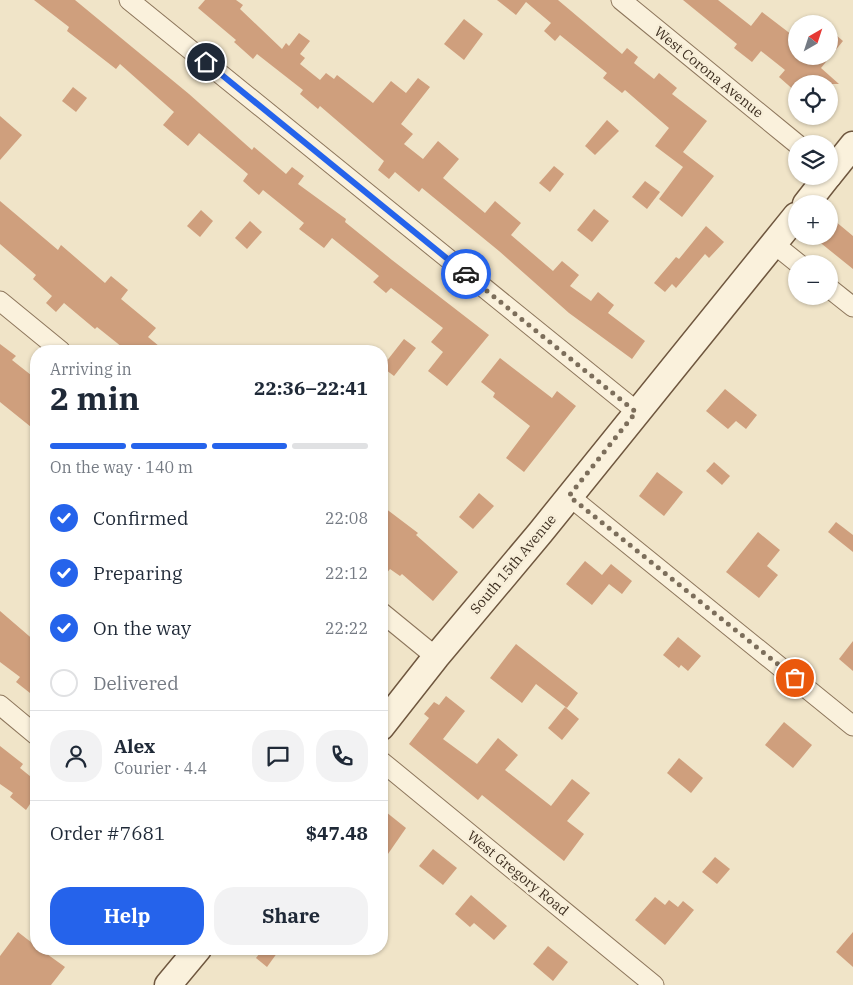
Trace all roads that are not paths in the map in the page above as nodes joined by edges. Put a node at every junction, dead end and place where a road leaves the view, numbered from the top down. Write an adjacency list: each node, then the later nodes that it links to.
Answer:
1 (129, 0): 13 (street)
2 (621, 0): 3 (street, West Corona Avenue)
3 (788, 137)
4 (853, 145): 5 (street)
5 (838, 162)
6 (788, 226): 7 (street, South 15th Avenue)
7 (774, 244): 8 (street); 13 (street, South 15th Avenue)
8 (788, 255)
9 (838, 295): 11 (street)
10 (0, 302): 12 (street)
11 (853, 307)
12 (54, 345)
13 (636, 412): 14 (street, South 15th Avenue)
14 (569, 496): 16 (street, South 15th Avenue); 19 (street)
15 (388, 618): 16 (street)
16 (436, 657): 18 (street, South 15th Avenue)
17 (0, 705): 20 (street)
18 (388, 718)
19 (853, 726)
20 (30, 730)
21 (388, 767): 24 (street, West Gregory Road)
22 (193, 955): 23 (street)
23 (168, 985)
24 (654, 985)

